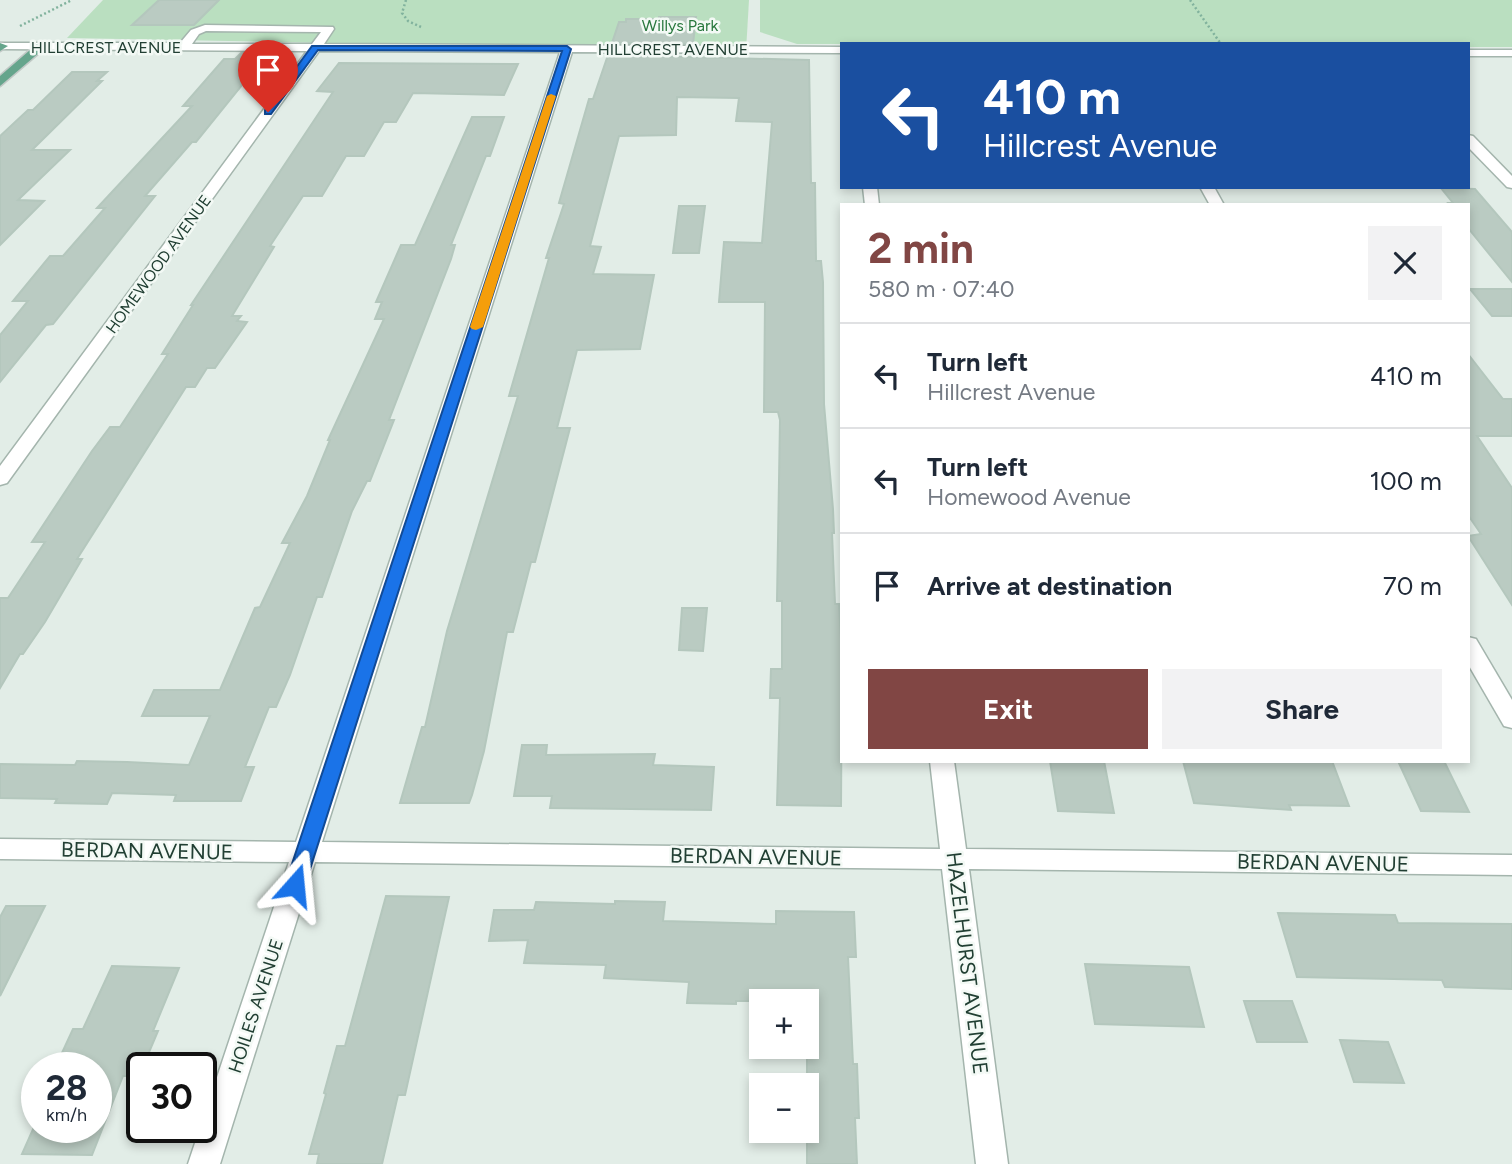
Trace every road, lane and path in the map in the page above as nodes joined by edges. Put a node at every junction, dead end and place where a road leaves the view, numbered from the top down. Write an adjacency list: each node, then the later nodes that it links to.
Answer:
1 (72, 0): 4 (path)
2 (407, 0): 5 (path)
3 (1191, 0): 6 (path)
4 (15, 28)
5 (427, 29)
6 (1220, 42)
7 (41, 46): 8 (street, HILLCREST AVENUE); 9 (street, HILLCREST AVENUE); 15 (main road)
8 (1, 47)
9 (183, 47): 10 (street, HILLCREST AVENUE); 10 (street)
10 (315, 48): 11 (street, HILLCREST AVENUE); 18 (street, HOMEWOOD AVENUE)
11 (567, 49): 12 (street, HILLCREST AVENUE); 23 (street, HOILES AVENUE)
12 (840, 50)
13 (1470, 53): 14 (street)
14 (1512, 53)
15 (0, 82)
16 (1470, 141): 17 (street)
17 (1512, 184)
18 (0, 480)
19 (1470, 647): 20 (street)
20 (1512, 720)
21 (942, 763): 24 (street, HAZELHURST AVENUE)
22 (0, 849): 23 (street, BERDAN AVENUE)
23 (306, 852): 24 (street, BERDAN AVENUE); 26 (street, HOILES AVENUE)
24 (954, 859): 25 (street, BERDAN AVENUE); 27 (street, HAZELHURST AVENUE)
25 (1512, 865)
26 (204, 1164)
27 (992, 1164)

